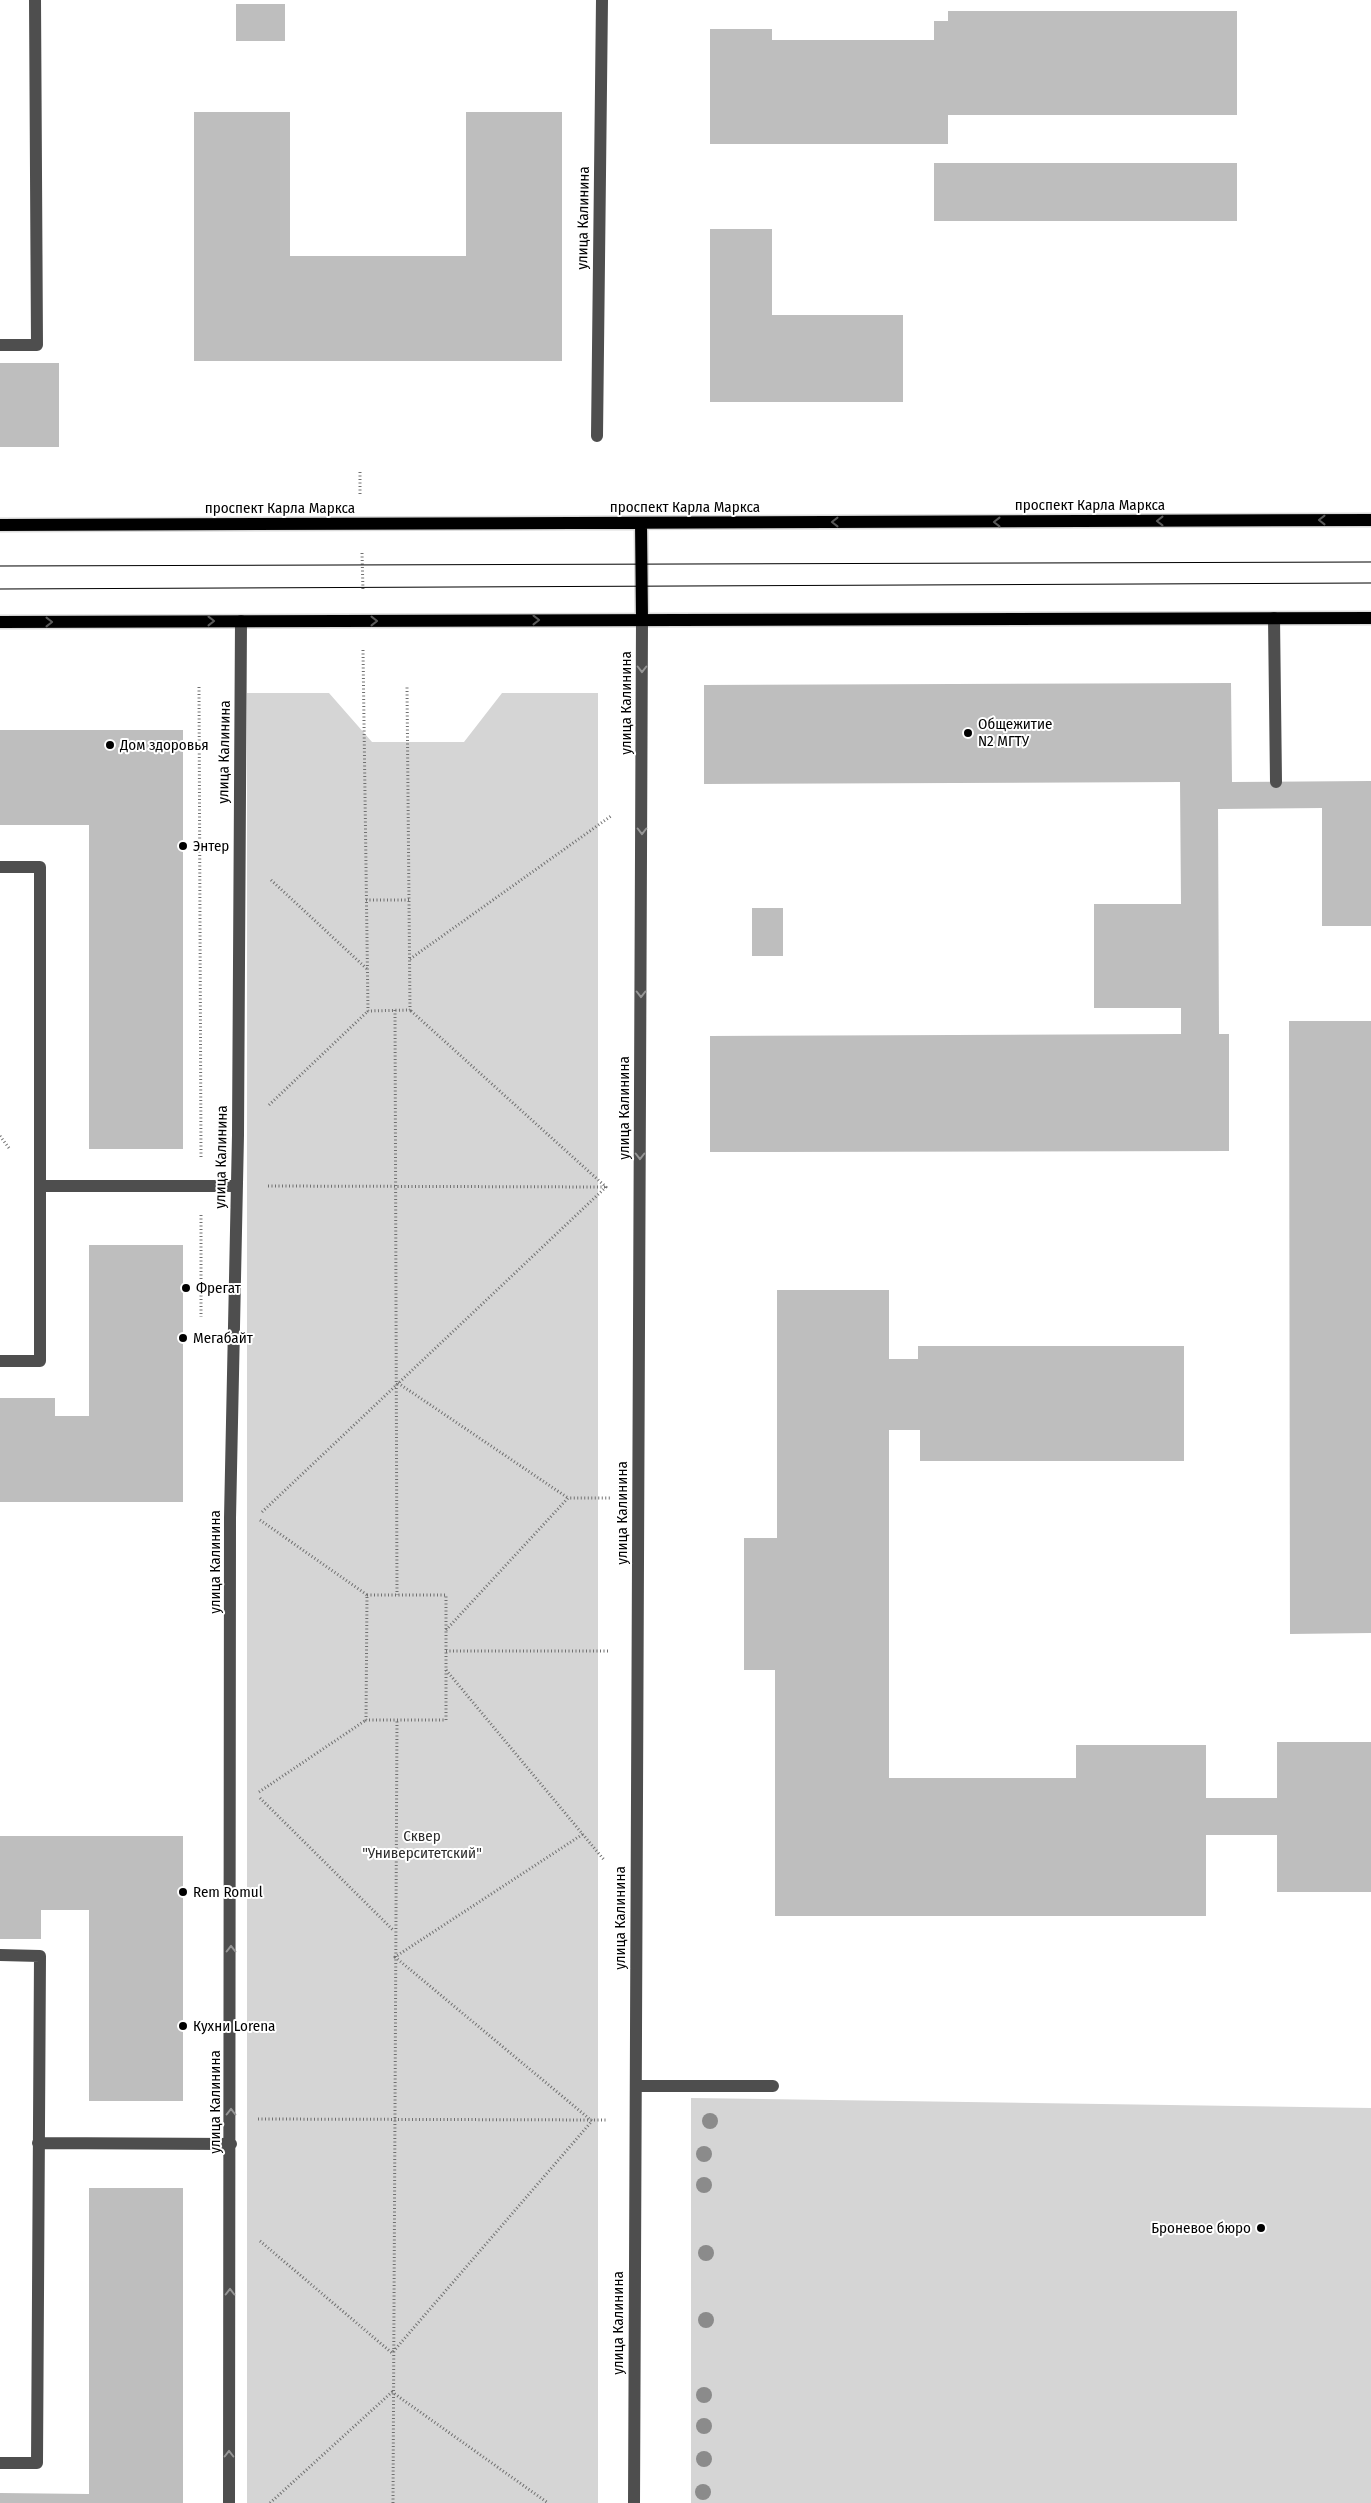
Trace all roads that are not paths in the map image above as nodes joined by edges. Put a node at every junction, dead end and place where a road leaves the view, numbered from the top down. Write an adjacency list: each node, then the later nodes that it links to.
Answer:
1 (35, 0): 3 (street)
2 (602, 0): 4 (street, улица Калинина)
3 (0, 345)
4 (597, 436)
5 (1371, 520): 6 (main road, проспект Карла Маркса, one-way to 6)
6 (641, 523): 7 (main road, проспект Карла Маркса); 10 (main road, улица Калинина)
7 (0, 525)
8 (1274, 618): 9 (main road); 10 (main road); 13 (street)
9 (1371, 618)
10 (642, 620): 11 (main road, one-way to 10); 19 (street, улица Калинина, one-way to 19)
11 (241, 621): 12 (main road, one-way to 11); 16 (street, улица Калинина)
12 (0, 622)
13 (1276, 782)
14 (0, 866): 15 (street)
15 (40, 1186): 16 (street); 17 (street)
16 (237, 1186): 22 (street, улица Калинина, one-way to 16)
17 (0, 1361)
18 (0, 1956): 21 (street)
19 (636, 2086): 20 (street); 25 (street, улица Калинина)
20 (773, 2086)
21 (38, 2143): 22 (street); 23 (street)
22 (231, 2144): 24 (street, улица Калинина, one-way to 22)
23 (0, 2462)
24 (229, 2503)
25 (634, 2503)

